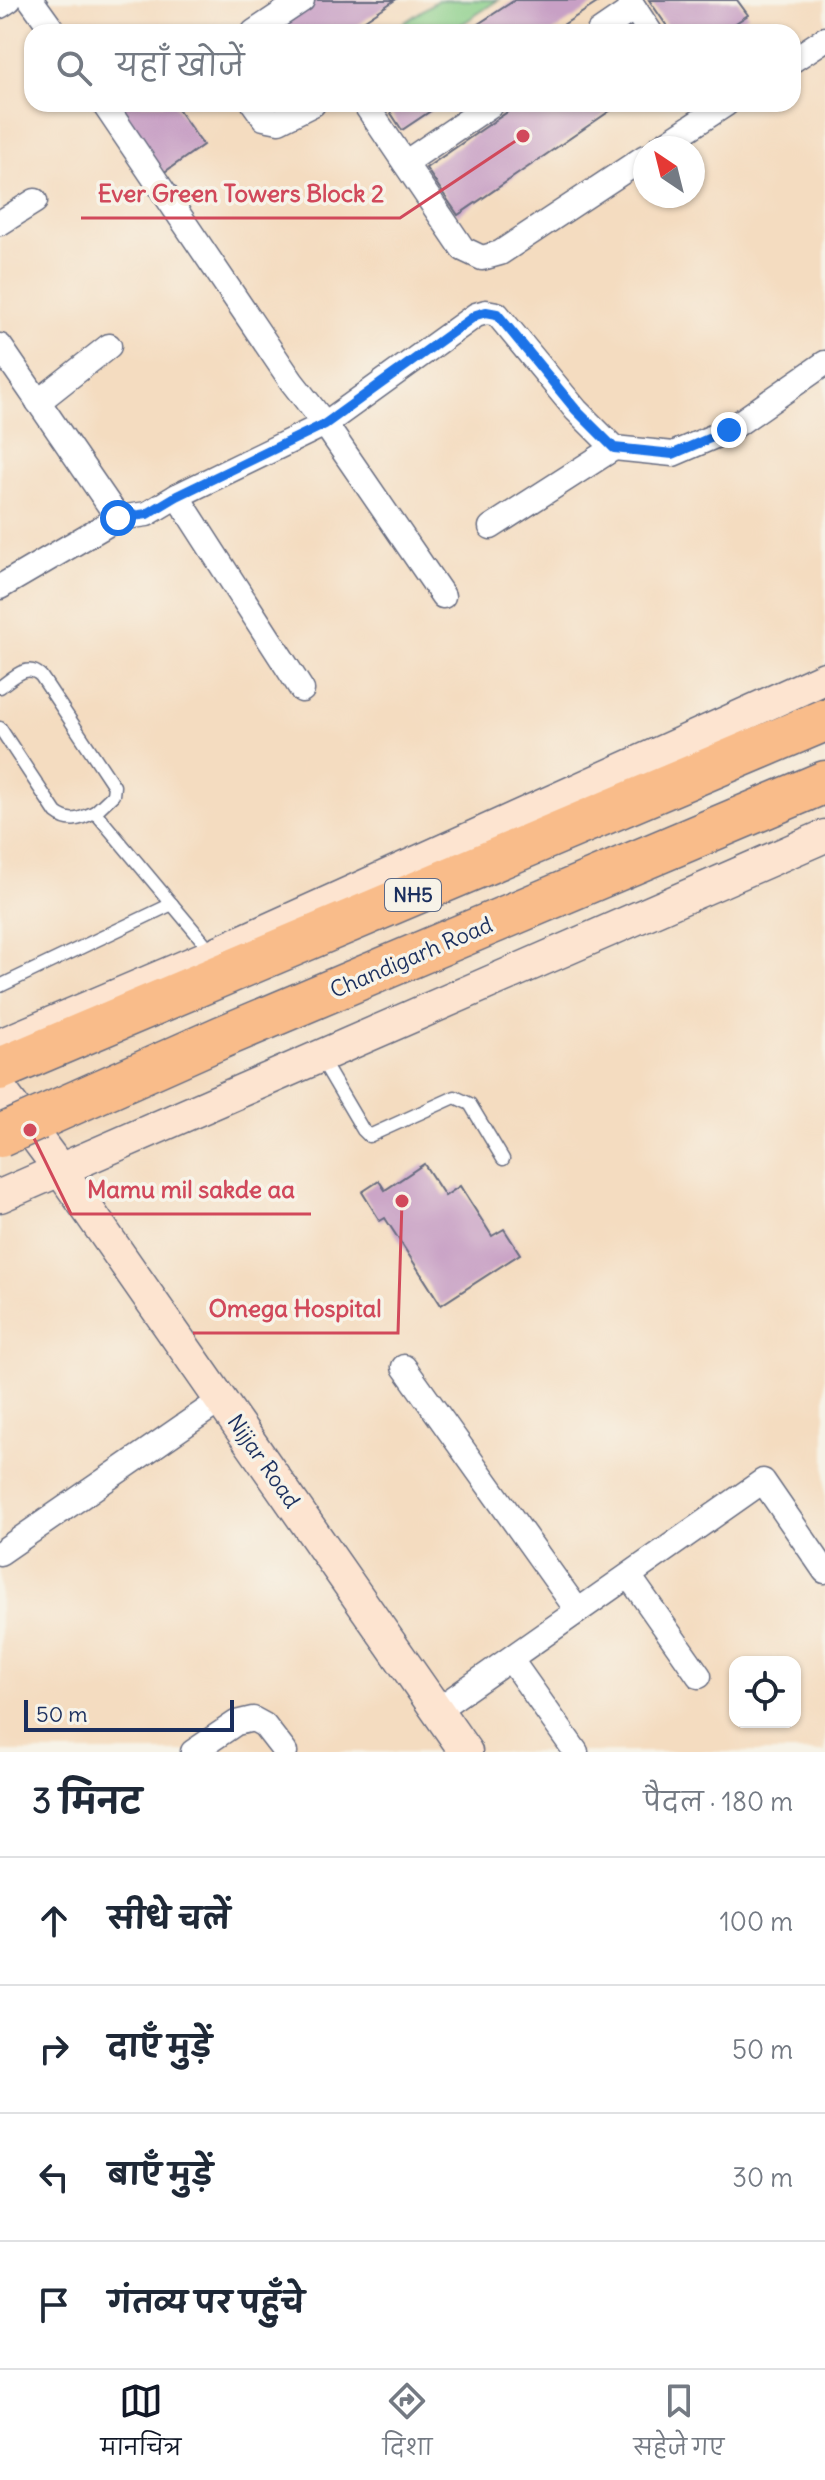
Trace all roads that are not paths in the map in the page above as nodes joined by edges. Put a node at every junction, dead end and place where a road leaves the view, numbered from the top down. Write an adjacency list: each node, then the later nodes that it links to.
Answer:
1 (9, 0): 5 (street)
2 (31, 0): 6 (street)
3 (302, 0): 7 (street)
4 (632, 4): 8 (street); 9 (street)
5 (0, 6)
6 (48, 24)
7 (266, 24)
8 (608, 24)
9 (645, 24)
10 (825, 39): 11 (street)
11 (801, 55)
12 (109, 112): 27 (street)
13 (260, 112): 14 (street)
14 (297, 112)
15 (370, 112): 19 (street)
16 (480, 112): 19 (street)
17 (705, 112): 18 (street)
18 (674, 136)
19 (405, 163): 20 (street)
20 (633, 165)
21 (35, 201): 22 (street)
22 (0, 223)
23 (0, 346): 26 (street)
24 (109, 346): 26 (street)
25 (825, 363): 28 (street)
26 (38, 402): 30 (street)
27 (325, 424): 28 (street); 29 (street); 33 (street)
28 (614, 448): 31 (street)
29 (177, 496): 30 (street); 36 (street)
30 (118, 518): 32 (street)
31 (491, 527)
32 (0, 587)
33 (443, 596)
34 (825, 678): 43 (main road)
35 (0, 687): 40 (lane)
36 (302, 690)
37 (825, 720): 47 (highway, NH5)
38 (1, 732): 40 (lane)
39 (825, 782): 49 (highway, Chandigarh Road / NH5, bridge)
40 (95, 812): 42 (lane)
41 (825, 836): 46 (main road)
42 (172, 904): 43 (lane); 44 (lane)
43 (214, 954): 45 (main road)
44 (0, 986)
45 (0, 1045)
46 (320, 1057): 50 (lane); 51 (main road)
47 (0, 1069)
48 (0, 1089): 51 (main road, Nijjar Road)
49 (0, 1136)
50 (503, 1159)
51 (61, 1171): 52 (main road); 54 (main road, Nijjar Road)
52 (0, 1196)
53 (404, 1367): 58 (street)
54 (221, 1400): 55 (street); 61 (main road, Nijjar Road)
55 (0, 1553)
56 (825, 1571): 57 (street)
57 (629, 1576): 58 (street); 60 (street)
58 (578, 1611): 59 (street)
59 (511, 1660): 61 (street); 65 (street)
60 (699, 1676)
61 (437, 1710): 64 (main road, Nijjar Road)
62 (193, 1752): 63 (street)
63 (285, 1752)
64 (466, 1752)
65 (576, 1752)

